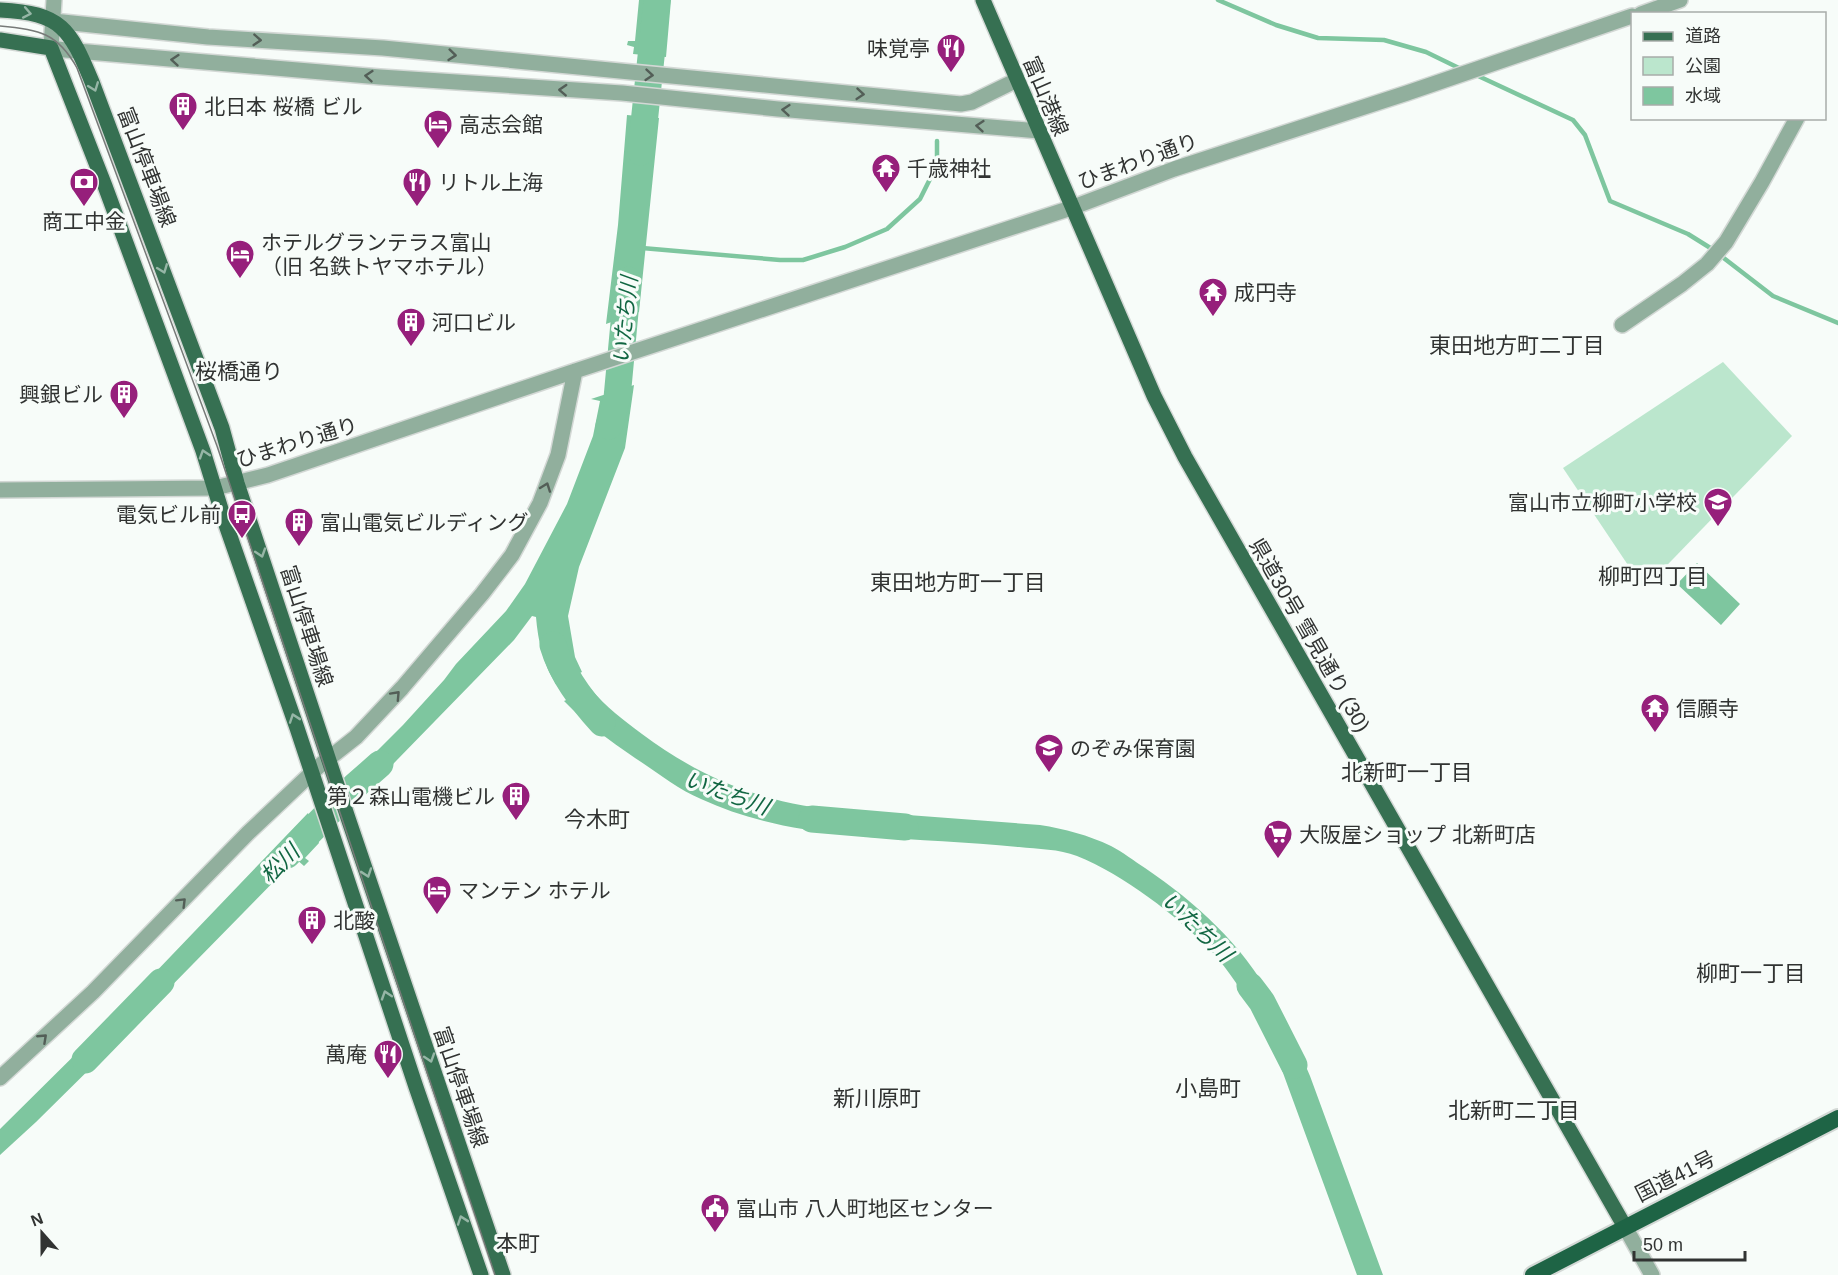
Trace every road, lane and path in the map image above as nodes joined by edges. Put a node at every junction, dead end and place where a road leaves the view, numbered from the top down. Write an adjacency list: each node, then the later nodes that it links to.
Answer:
1 (54, 0): 7 (street)
2 (983, 0): 11 (main road, 富山港線)
3 (1680, 0): 5 (street)
4 (0, 9): 7 (main road, one-way to 7)
5 (1647, 12)
6 (1631, 16): 14 (street, ひまわり通り)
7 (53, 21): 9 (street); 10 (main road, 富山停車場線); 11 (street, one-way to 11)
8 (0, 40): 9 (main road)
9 (51, 48): 10 (street); 18 (main road, 富山停車場線, one-way to 9)
10 (79, 51): 13 (street, one-way to 10); 17 (main road, 富山停車場線, one-way to 17)
11 (1017, 80): 13 (main road, 富山港線)
12 (1796, 120): 15 (street)
13 (1039, 131): 14 (main road, 富山港線)
14 (1071, 207): 16 (street, ひまわり通り); 24 (main road, 県道30号 雪見通り (30))
15 (1622, 325)
16 (575, 371): 17 (street, ひまわり通り); 20 (street, one-way to 16)
17 (237, 483): 18 (street, ひまわり通り); 20 (main road, 富山停車場線, one-way to 20)
18 (215, 488): 19 (street, ひまわり通り); 21 (main road, 富山停車場線, one-way to 18)
19 (0, 490)
20 (328, 758): 21 (street); 26 (main road, 富山停車場線, one-way to 26)
21 (311, 773): 22 (street, one-way to 21); 25 (main road, 富山停車場線, one-way to 21)
22 (0, 1078)
23 (1838, 1119): 24 (highway, 国道41号)
24 (1625, 1227): 27 (highway, 国道41号); 28 (street)
25 (481, 1275)
26 (503, 1275)
27 (1533, 1275)
28 (1652, 1275)

